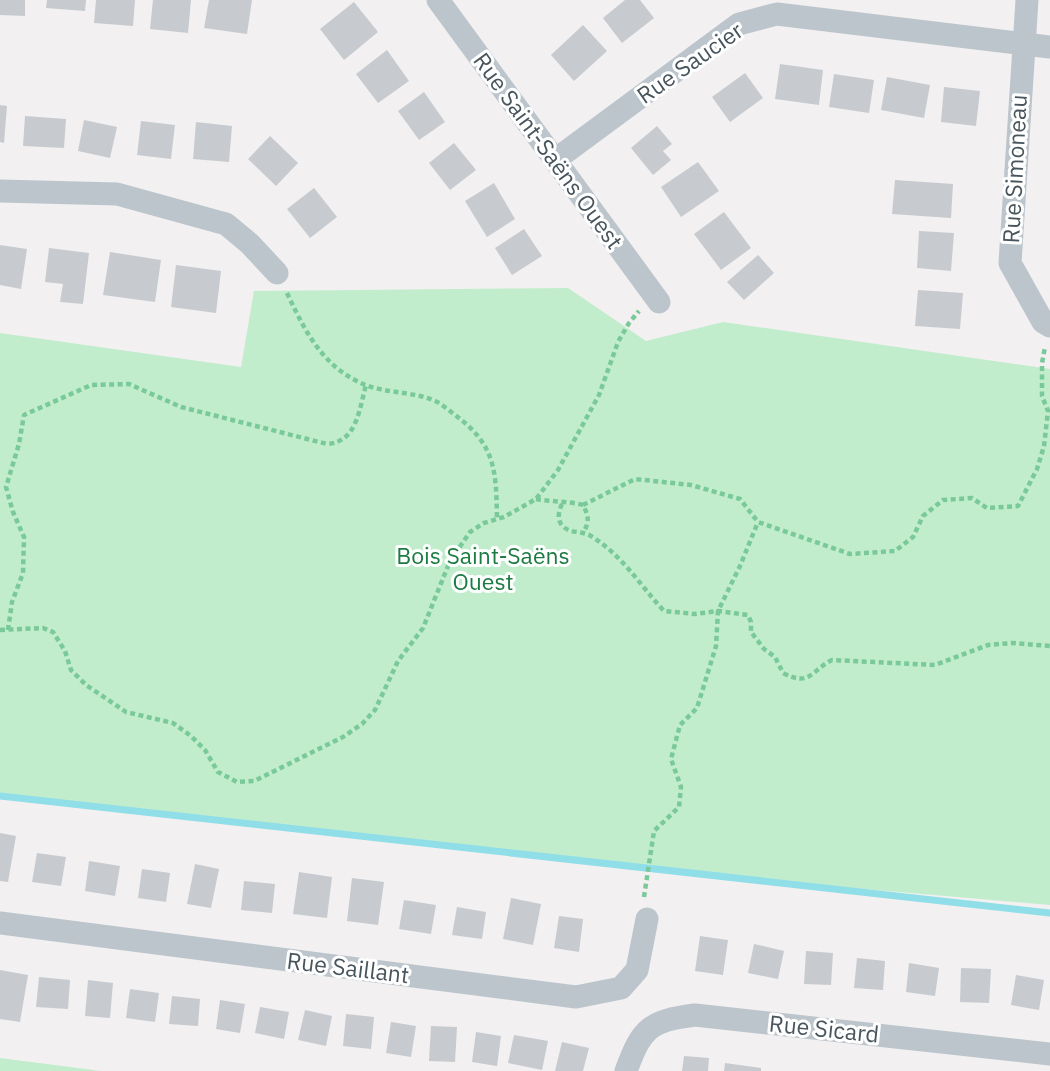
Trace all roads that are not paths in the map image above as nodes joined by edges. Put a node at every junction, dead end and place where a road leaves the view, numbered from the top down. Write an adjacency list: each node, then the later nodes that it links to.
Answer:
1 (438, 0): 5 (street, Rue Saint-Saëns Ouest)
2 (1027, 0): 3 (street, Rue Simoneau)
3 (1022, 44): 4 (street, Rue Saucier); 5 (street, Rue Saucier); 9 (street, Rue Simoneau)
4 (1050, 47)
5 (555, 160): 8 (street, Rue Saint-Saëns Ouest)
6 (0, 191): 7 (street)
7 (277, 273)
8 (657, 299)
9 (1049, 333)
10 (647, 919): 11 (street, Rue Saillant)
11 (0, 923)
12 (1050, 1054): 13 (street, Rue Sicard)
13 (626, 1071)

